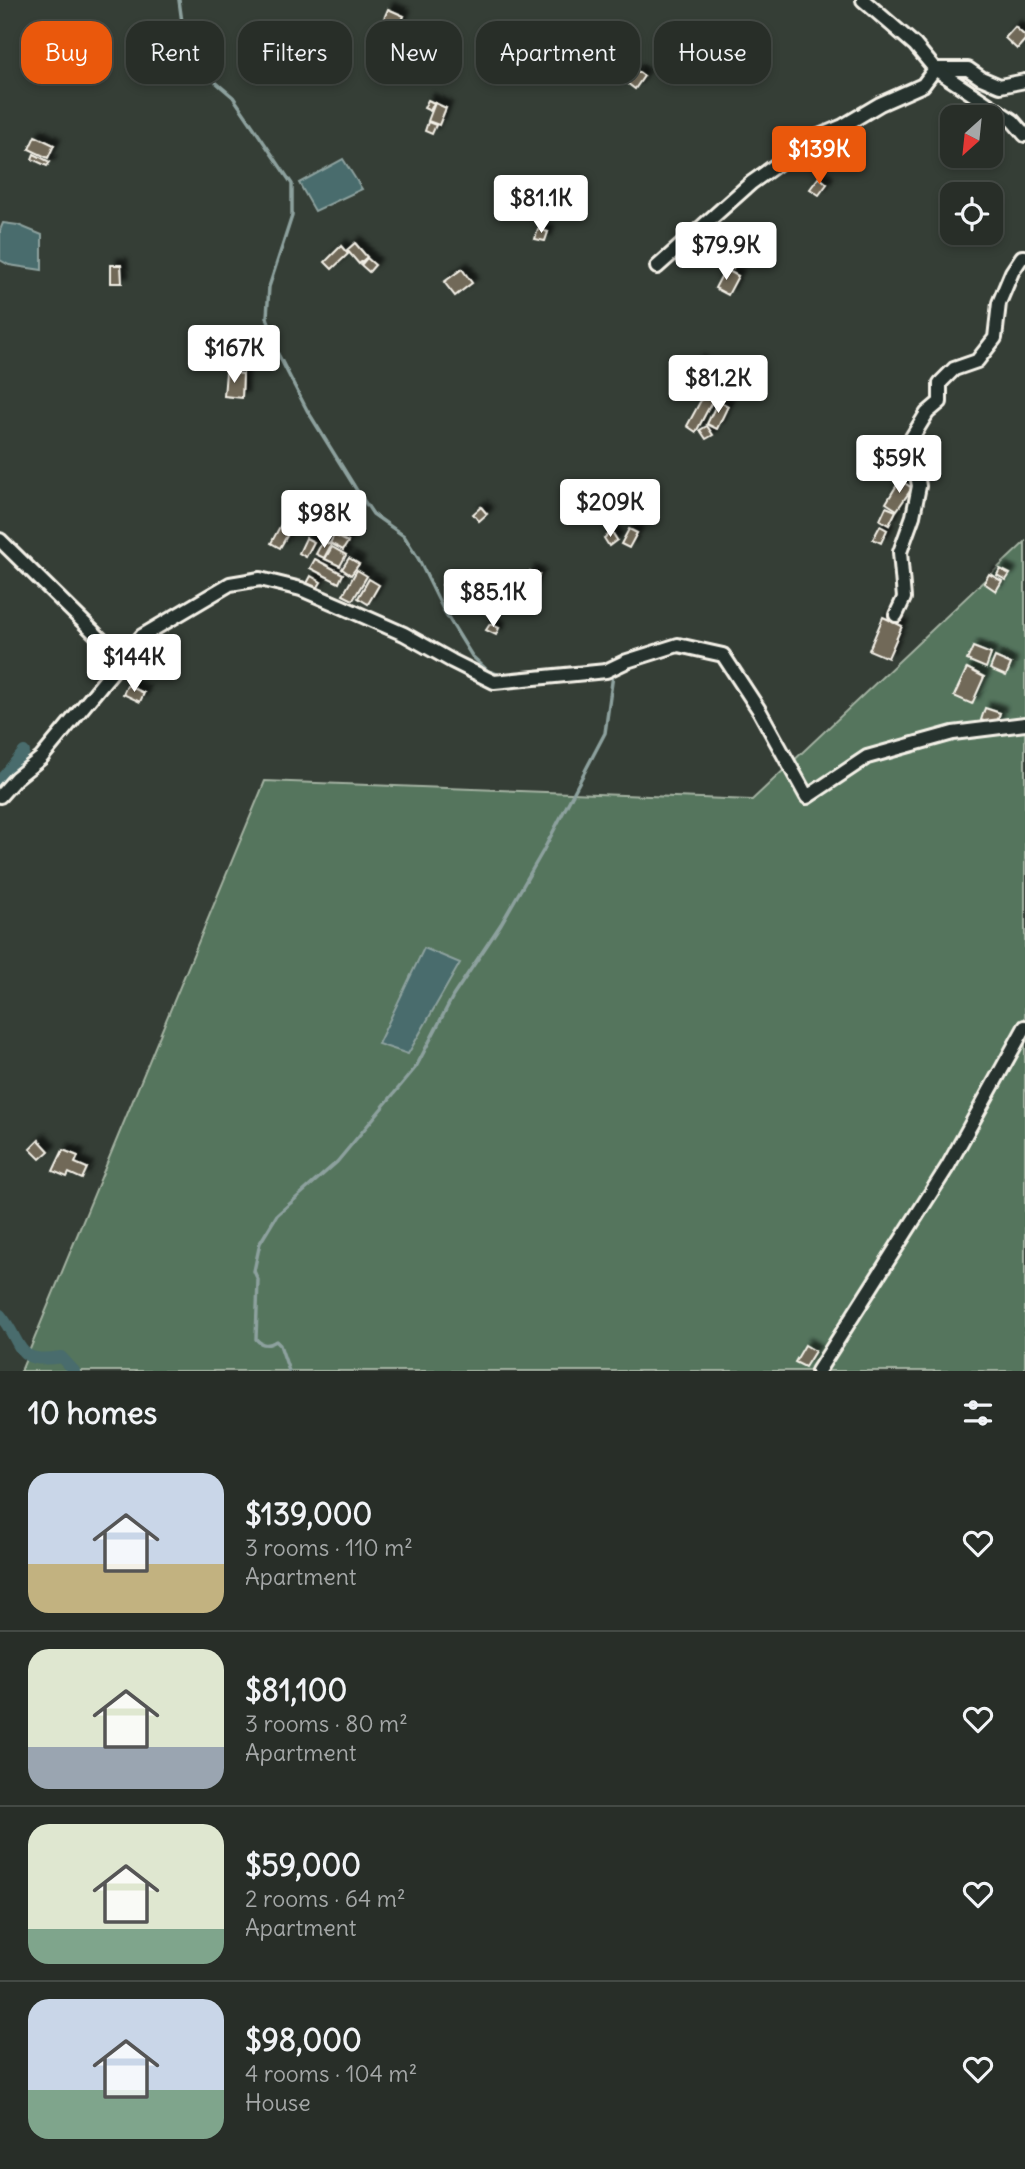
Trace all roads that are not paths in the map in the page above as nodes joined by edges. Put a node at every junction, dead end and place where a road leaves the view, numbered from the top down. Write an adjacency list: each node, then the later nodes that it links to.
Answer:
1 (863, 0): 2 (street)
2 (935, 69): 3 (street); 4 (street); 6 (street)
3 (1025, 82)
4 (1025, 135)
5 (1025, 257): 8 (street)
6 (657, 267)
7 (0, 540): 9 (street)
8 (896, 615)
9 (122, 660): 10 (street); 11 (street)
10 (1025, 724)
11 (0, 796)
12 (1025, 1027): 13 (street)
13 (818, 1371)

